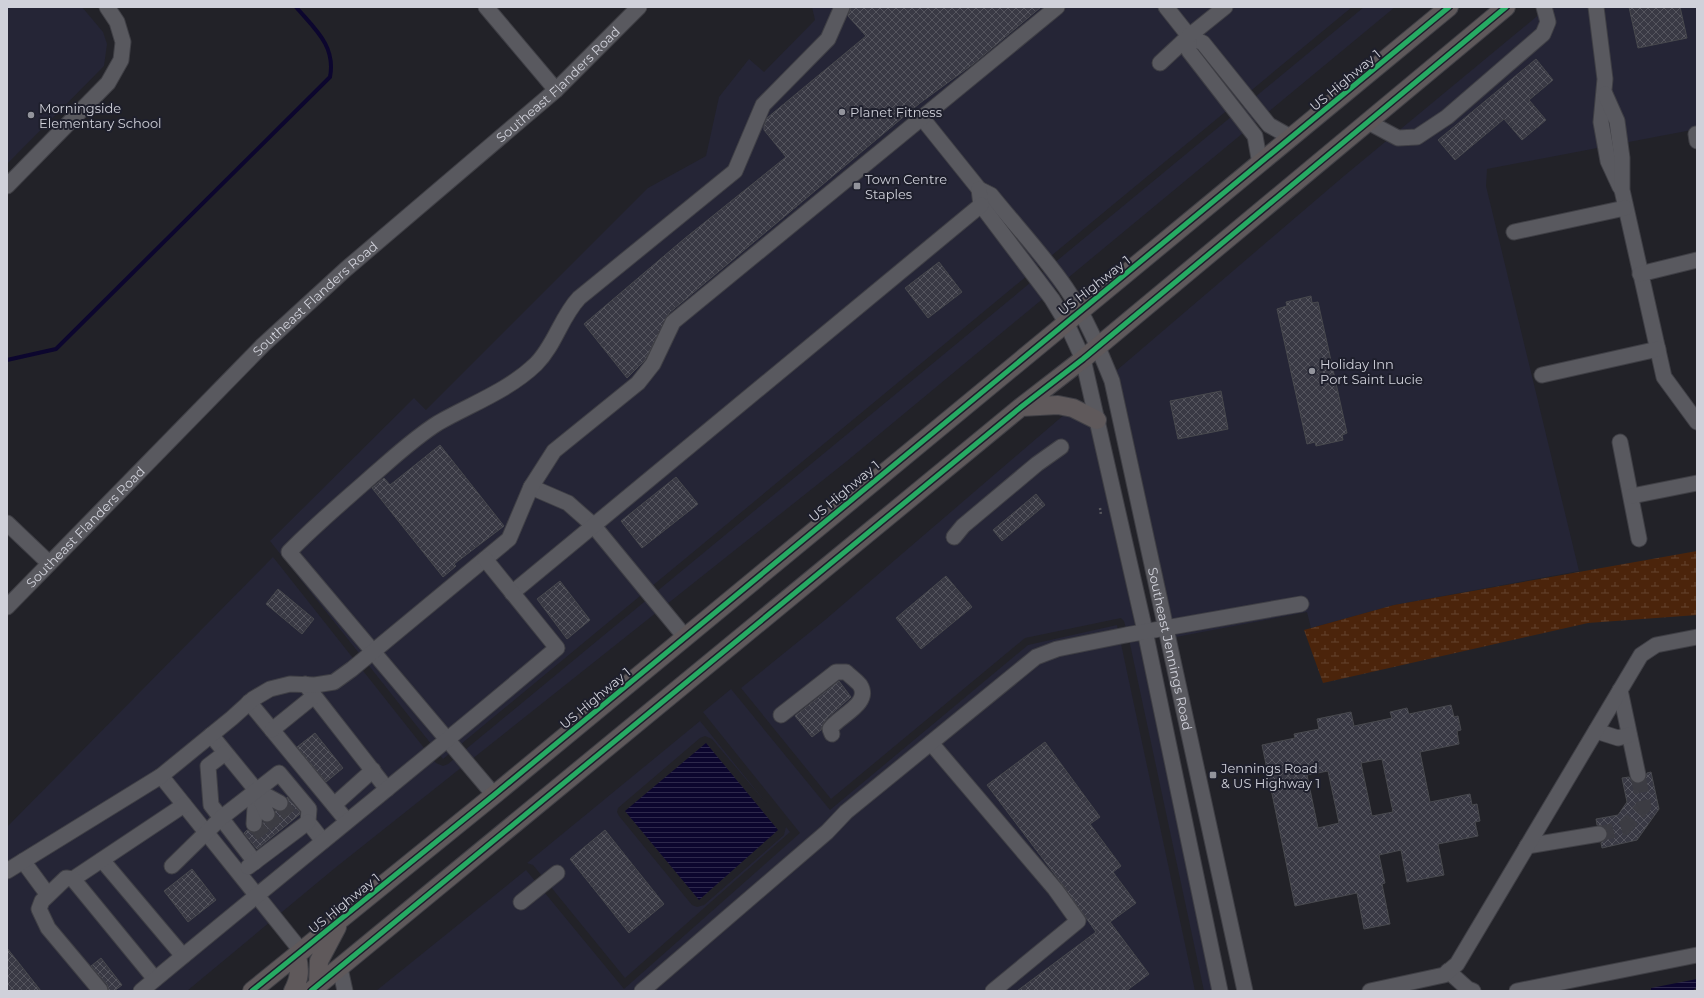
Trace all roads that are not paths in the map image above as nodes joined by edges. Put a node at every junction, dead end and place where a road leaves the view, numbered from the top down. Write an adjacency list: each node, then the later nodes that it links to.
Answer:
1 (107, 7): 19 (street)
2 (486, 7): 14 (street)
3 (639, 7): 14 (street, Southeast Flanders Road)
4 (842, 7): 53 (street)
5 (1057, 7): 15 (street)
6 (1166, 7): 12 (street)
7 (1225, 7): 12 (street)
8 (1449, 7): 17 (main road, US Highway 1)
9 (1506, 7): 16 (main road)
10 (1544, 7): 16 (street)
11 (1596, 7): 22 (street)
12 (1189, 36): 13 (street); 17 (street); 18 (street)
13 (1160, 63)
14 (556, 90): 45 (street, Southeast Flanders Road)
15 (922, 118): 20 (street); 38 (street)
16 (1368, 122): 28 (main road)
17 (1292, 138): 18 (main road, US Highway 1)
18 (1260, 164): 26 (main road, US Highway 1)
19 (7, 186)
20 (979, 189): 21 (street); 26 (street, Southeast Jennings Road)
21 (981, 205): 27 (street, Southeast Jennings Road); 41 (street)
22 (1626, 208): 23 (street); 25 (street)
23 (1514, 232)
24 (1697, 260): 25 (street)
25 (1640, 274): 29 (street)
26 (1081, 312): 27 (main road, US Highway 1); 28 (street, Southeast Jennings Road)
27 (1066, 322): 30 (street, Southeast Jennings Road); 51 (main road, US Highway 1)
28 (1098, 346): 30 (main road); 49 (street, Southeast Jennings Road)
29 (1658, 349): 31 (street); 34 (street)
30 (1083, 359): 32 (main road); 33 (street, Southeast Jennings Road)
31 (1542, 375)
32 (1021, 407): 33 (main road); 101 (main road)
33 (1097, 420): 50 (street, Southeast Jennings Road)
34 (1697, 422)
35 (1620, 442): 39 (street)
36 (1061, 446): 42 (street)
37 (1697, 483): 39 (street)
38 (531, 487): 41 (street); 44 (street)
39 (1632, 496): 43 (street)
40 (7, 523): 45 (street)
41 (593, 525): 46 (street); 51 (street)
42 (954, 537)
43 (1639, 539)
44 (485, 559): 46 (street); 53 (street)
45 (49, 563): 48 (street, Southeast Flanders Road)
46 (512, 593): 63 (street)
47 (1301, 604): 49 (street)
48 (7, 607)
49 (1166, 628): 50 (street); 113 (street, Southeast Jennings Road)
50 (1145, 632): 64 (street); 112 (street, Southeast Jennings Road)
51 (685, 637): 71 (main road, US Highway 1)
52 (1697, 637): 55 (street)
53 (374, 651): 54 (street); 63 (street)
54 (310, 690): 56 (street); 58 (street); 66 (street)
55 (1620, 690): 59 (street); 62 (street)
56 (249, 702): 58 (street); 61 (street)
57 (781, 715): 60 (street)
58 (272, 730): 74 (street)
59 (1596, 731): 62 (street); 84 (street)
60 (832, 734)
61 (211, 735): 65 (street); 68 (street)
62 (1629, 736): 67 (street)
63 (448, 740): 69 (street); 71 (street)
64 (931, 743): 110 (street); 111 (street)
65 (225, 753): 70 (street); 76 (street)
66 (373, 770): 69 (street); 74 (street)
67 (1638, 775)
68 (161, 776): 73 (street); 86 (street)
69 (387, 789): 78 (street)
70 (256, 790): 72 (street); 75 (street); 76 (street); 77 (street); 79 (street)
71 (494, 795): 97 (main road, US Highway 1)
72 (280, 803)
73 (184, 805): 80 (street); 85 (street)
74 (334, 805): 78 (street)
75 (267, 814)
76 (221, 818): 80 (street); 87 (street)
77 (301, 821): 82 (street); 83 (street)
78 (347, 821): 82 (street)
79 (254, 824)
80 (206, 833): 88 (street); 92 (street)
81 (1599, 834): 84 (street)
82 (323, 840): 89 (street)
83 (270, 845): 87 (street); 89 (street)
84 (1527, 846): 102 (street)
85 (102, 860): 93 (street); 100 (street)
86 (23, 861): 90 (street); 94 (street)
87 (255, 862): 92 (street)
88 (172, 866)
89 (287, 870): 95 (street)
90 (7, 871)
91 (557, 873): 96 (street)
92 (240, 874): 95 (street)
93 (73, 879): 94 (street); 103 (street)
94 (48, 895): 105 (street)
95 (256, 895): 98 (street); 100 (street)
96 (521, 902)
97 (340, 921): 98 (main road, US Highway 1); 104 (main road)
98 (299, 954): 107 (main road, US Highway 1); 108 (main road)
99 (1697, 955): 116 (street)
100 (183, 956): 103 (street)
101 (340, 968): 104 (main road); 109 (street)
102 (1448, 971): 114 (street); 115 (street)
103 (155, 979): 106 (street)
104 (317, 989)
105 (100, 990)
106 (141, 991)
107 (252, 991)
108 (292, 991)
109 (345, 991)
110 (642, 991)
111 (994, 991)
112 (1220, 991)
113 (1245, 991)
114 (1370, 991)
115 (1473, 991)
116 (1517, 991)

